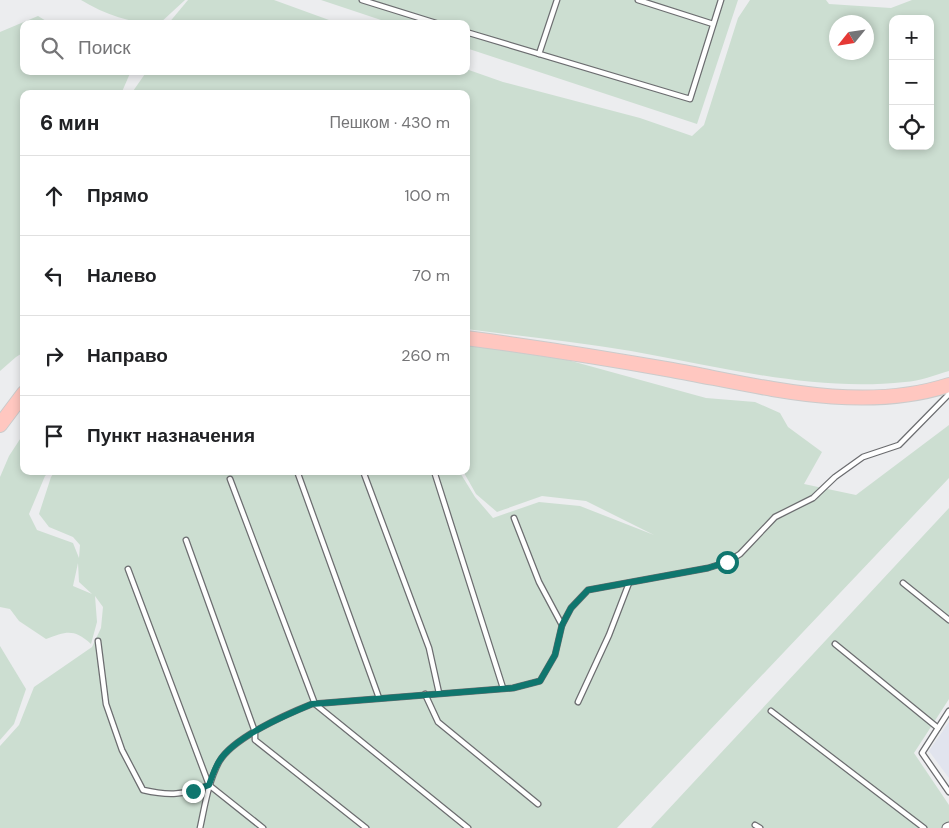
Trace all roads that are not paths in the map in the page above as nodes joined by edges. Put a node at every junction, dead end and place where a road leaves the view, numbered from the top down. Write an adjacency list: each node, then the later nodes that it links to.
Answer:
1 (362, 0): 5 (lane)
2 (556, 0): 8 (lane)
3 (638, 0): 6 (lane)
4 (721, 0): 6 (lane)
5 (426, 20)
6 (713, 24): 8 (lane)
7 (470, 33): 8 (lane)
8 (539, 54)
9 (470, 339): 10 (main road)
10 (949, 384)
11 (949, 394): 21 (lane)
12 (20, 399): 13 (main road)
13 (0, 424)
14 (298, 475): 30 (lane)
15 (364, 475): 28 (lane)
16 (435, 475): 27 (lane)
17 (230, 479): 32 (lane)
18 (514, 518): 24 (lane)
19 (186, 540): 36 (lane)
20 (128, 569): 37 (lane)
21 (630, 583): 24 (lane); 31 (lane)
22 (903, 583): 23 (lane)
23 (949, 620)
24 (562, 625): 27 (lane)
25 (98, 641): 37 (lane)
26 (835, 644): 35 (lane)
27 (503, 688): 28 (lane)
28 (439, 693): 29 (lane)
29 (425, 694): 30 (lane); 39 (lane)
30 (378, 698): 32 (lane)
31 (578, 702)
32 (315, 704): 36 (lane); 43 (lane)
33 (771, 711): 44 (lane)
34 (949, 711): 35 (lane)
35 (938, 728): 38 (lane)
36 (255, 732): 37 (lane); 42 (lane)
37 (209, 785): 40 (lane); 41 (lane)
38 (949, 792)
39 (538, 804)
40 (200, 828)
41 (264, 828)
42 (366, 828)
43 (468, 828)
44 (924, 828)

